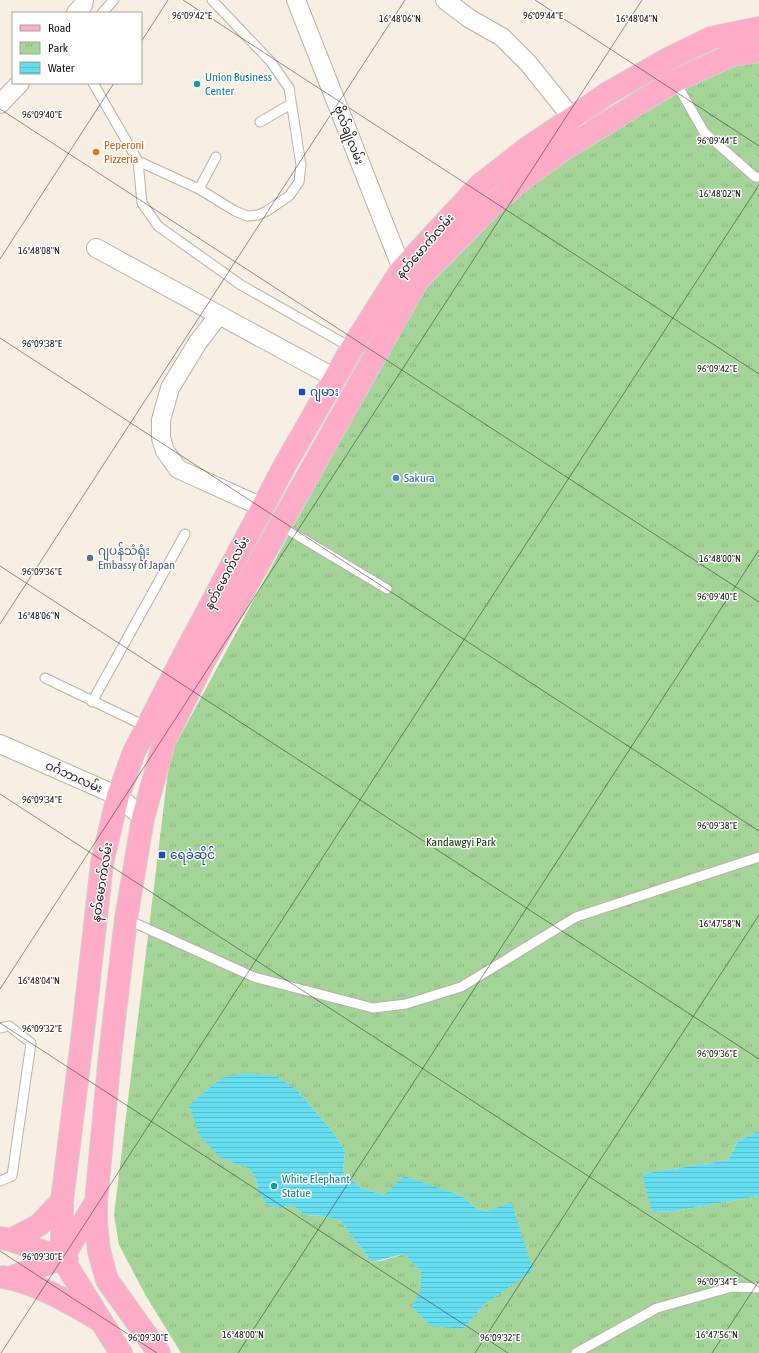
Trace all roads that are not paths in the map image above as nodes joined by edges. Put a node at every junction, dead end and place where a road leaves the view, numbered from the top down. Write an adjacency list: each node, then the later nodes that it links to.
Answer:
1 (114, 0): 5 (lane)
2 (212, 0): 12 (lane)
3 (296, 0): 21 (street, ဗိုလ်ချိုလမ်း)
4 (445, 0): 13 (street)
5 (103, 12)
6 (759, 28): 8 (main road, နတ်မောက်လမ်း)
7 (759, 51): 8 (main road, နတ်မောက်လမ်း)
8 (672, 70): 13 (main road, နတ်မောက်လမ်း); 15 (main road, နတ်မောက်လမ်း); 18 (lane)
9 (19, 84): 11 (street)
10 (94, 84): 17 (lane)
11 (0, 104)
12 (291, 104): 14 (lane); 19 (lane)
13 (572, 118): 15 (street); 21 (main road, နတ်မောက်လမ်း)
14 (260, 122)
15 (583, 137): 21 (main road, နတ်မောက်လမ်း)
16 (216, 157): 19 (lane)
17 (138, 161): 19 (lane); 23 (lane)
18 (759, 177)
19 (198, 189)
20 (96, 248): 22 (street)
21 (410, 275): 23 (main road, နတ်မောက်လမ်း); 24 (main road, နတ်မောက်လမ်း)
22 (219, 315): 25 (street); 26 (street)
23 (352, 348): 24 (main road); 25 (main road, နတ်မောက်လမ်း)
24 (372, 360): 27 (main road, နတ်မောက်လမ်း)
25 (335, 378): 26 (main road, နတ်မောက်လမ်း)
26 (262, 507): 29 (main road, နတ်မောက်လမ်း)
27 (280, 525): 30 (main road, နတ်မောက်လမ်း); 31 (lane)
28 (185, 534): 33 (lane)
29 (234, 558): 30 (main road); 34 (main road, နတ်မောက်လမ်း)
30 (256, 570): 37 (main road, နတ်မောက်လမ်း)
31 (387, 589)
32 (45, 678): 33 (lane)
33 (92, 702): 34 (lane)
34 (147, 727): 36 (main road, နတ်မောက်လမ်း)
35 (0, 744): 36 (street, ဝင်္ဂဘာလမ်း)
36 (118, 796): 37 (street, ဝင်္ဂဘာလမ်း); 42 (main road, နတ်မောက်လမ်း)
37 (143, 818): 39 (main road, နတ်မောက်လမ်း)
38 (759, 858): 39 (lane)
39 (126, 919): 43 (main road, နတ်မောက်လမ်း)
40 (0, 1028): 41 (lane)
41 (0, 1181)
42 (62, 1201): 44 (main road); 45 (main road, နတ်မောက်လမ်း)
43 (96, 1202): 45 (main road); 47 (main road, နတ်မောက်လမ်း)
44 (6, 1239): 45 (main road)
45 (62, 1258): 46 (main road); 47 (main road); 49 (main road)
46 (5, 1277): 49 (main road)
47 (107, 1280): 51 (main road)
48 (759, 1288): 52 (lane)
49 (102, 1322): 50 (main road)
50 (121, 1353)
51 (159, 1353)
52 (576, 1353)

